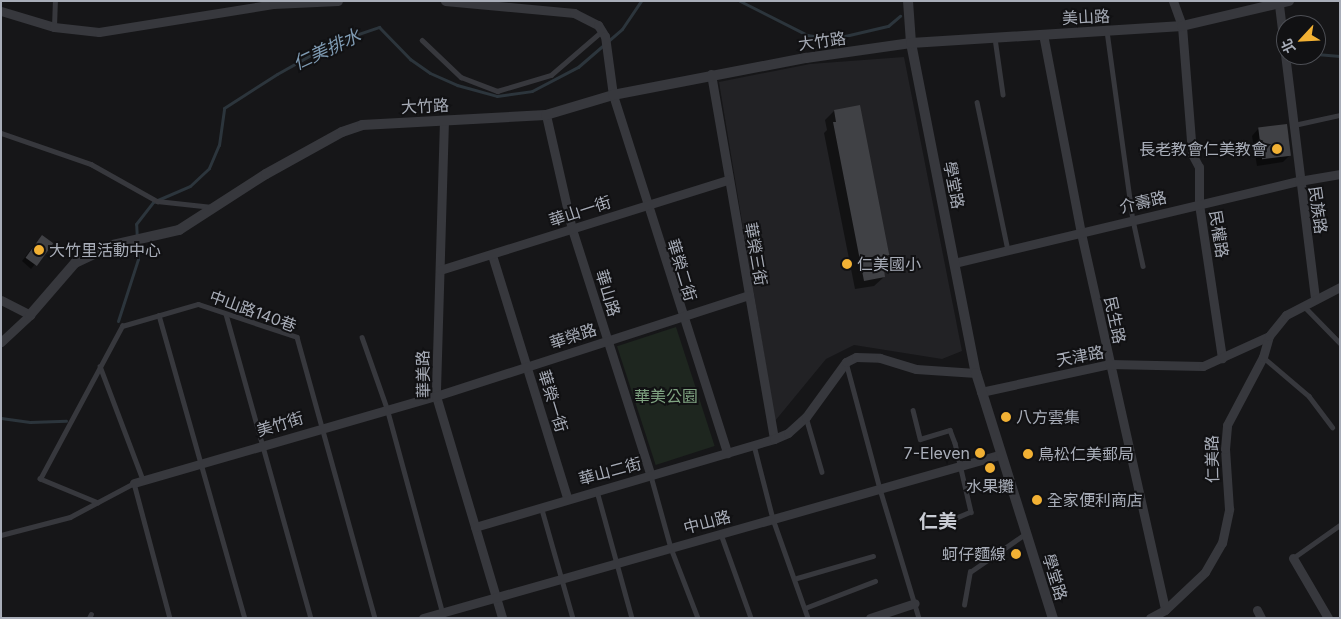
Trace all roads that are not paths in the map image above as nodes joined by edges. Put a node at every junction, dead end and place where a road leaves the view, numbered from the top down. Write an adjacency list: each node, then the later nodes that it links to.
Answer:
1 (338, 1): 7 (street)
2 (446, 1): 13 (street)
3 (908, 1): 17 (street, 學堂路)
4 (1173, 1): 11 (street, 民權路)
5 (1289, 1): 8 (street, 美山路)
6 (54, 2): 10 (lane)
7 (273, 3): 10 (street)
8 (1279, 5): 11 (street, 美山路); 25 (street, 民族路)
9 (1, 11): 10 (street)
10 (54, 26)
11 (1182, 26): 12 (street, 美山路); 30 (street, 民權路)
12 (1107, 31): 14 (street, 美山路); 33 (lane)
13 (604, 33): 16 (lane); 20 (street, 華榮二街)
14 (1043, 34): 15 (street, 美山路); 35 (street, 民生路)
15 (995, 37): 17 (street, 美山路); 19 (lane)
16 (422, 40)
17 (911, 43): 18 (street, 大竹路); 38 (street, 學堂路)
18 (711, 74): 20 (street, 大竹路); 28 (street, 華榮三街)
19 (1003, 94)
20 (613, 95): 22 (street, 大竹路); 31 (street, 華榮二街)
21 (977, 102): 36 (lane)
22 (546, 115): 24 (street, 大竹路); 34 (street, 華山路)
23 (1340, 115): 25 (lane)
24 (444, 120): 32 (street, 大竹路); 40 (street, 華美路)
25 (1292, 126): 29 (street, 民族路)
26 (1, 133): 32 (lane)
27 (1340, 174): 29 (street, 介壽路)
28 (728, 180): 31 (street, 華山一街); 42 (street, 華榮三街)
29 (1299, 181): 30 (street, 介壽路); 43 (street, 民族路)
30 (1199, 204): 33 (street, 介壽路); 56 (street, 民權路)
31 (646, 205): 34 (street, 華山一街); 49 (street, 華榮二街)
32 (217, 208): 46 (street, 大竹路)
33 (1133, 220): 35 (street, 介壽路); 39 (lane)
34 (572, 229): 37 (street, 華山一街); 52 (street, 華山路)
35 (1081, 233): 36 (street, 介壽路); 58 (street, 民生路)
36 (1008, 250): 38 (street, 介壽路)
37 (492, 255): 40 (street, 華山一街); 60 (street, 華榮一街)
38 (954, 263): 61 (street, 學堂路)
39 (1144, 266)
40 (440, 270): 63 (street, 華美路)
41 (1340, 287): 43 (street, 仁美路)
42 (748, 294): 49 (street, 華榮路); 69 (street, 華榮三街)
43 (1315, 299): 45 (street, 仁美路)
44 (1, 300): 46 (street)
45 (1303, 305): 50 (street, 仁美路); 54 (lane)
46 (30, 314): 53 (street, 大竹路)
47 (226, 314): 48 (lane, 中山路140巷); 67 (lane, 中山路140巷); 70 (lane)
48 (159, 315): 59 (lane, 中山路140巷); 74 (lane)
49 (681, 316): 52 (street, 華榮路); 72 (street, 華榮二街)
50 (1269, 336): 55 (street, 仁美路); 56 (street, 天津路)
51 (362, 338): 64 (lane)
52 (607, 340): 60 (street, 華榮路); 77 (street, 華山路)
53 (1, 342)
54 (1340, 343)
55 (1263, 356): 68 (lane); 102 (street, 仁美路)
56 (1222, 358): 58 (street, 天津路)
57 (846, 362): 61 (street); 66 (street, 華山二街); 79 (lane)
58 (1110, 364): 62 (street, 天津路); 102 (street, 民生路)
59 (100, 366): 78 (lane); 82 (lane, 中山路140巷)
60 (527, 366): 63 (street, 華榮路); 81 (street, 華榮一街)
61 (976, 373): 62 (street, 學堂路)
62 (980, 392): 73 (street, 學堂路)
63 (436, 396): 64 (street, 美竹街); 87 (street, 華美路)
64 (387, 408): 67 (street, 美竹街); 103 (lane)
65 (913, 410): 75 (lane)
66 (806, 417): 69 (street, 華山二街); 76 (lane)
67 (324, 426): 70 (street, 美竹街); 107 (lane, 中山路140巷)
68 (1332, 427)
69 (774, 439): 71 (street, 華山二街)
70 (263, 445): 74 (street, 美竹街); 106 (lane)
71 (754, 445): 72 (street, 華山二街); 84 (lane)
72 (727, 452): 77 (street, 華山二街)
73 (999, 455): 75 (street, 中山路); 89 (street, 學堂路)
74 (202, 463): 78 (street, 美竹街); 105 (lane)
75 (960, 466): 79 (street, 中山路); 85 (lane)
76 (822, 472)
77 (651, 476): 80 (street, 華山二街); 91 (lane)
78 (138, 482): 82 (lane); 104 (lane)
79 (880, 489): 84 (street, 中山路); 99 (lane)
80 (597, 490): 81 (street, 華山二街); 94 (lane)
81 (567, 498): 83 (street, 華山二街)
82 (98, 502): 90 (lane)
83 (541, 506): 87 (street, 華山二街); 96 (lane)
84 (773, 520): 88 (street, 中山路); 95 (lane)
85 (952, 520)
86 (1340, 525): 93 (lane)
87 (475, 527): 98 (street, 華美路)
88 (721, 534): 91 (street, 中山路); 113 (lane)
89 (1026, 534): 100 (lane); 117 (street, 學堂路)
90 (1, 535)
91 (671, 548): 94 (street, 中山路); 112 (lane)
92 (873, 556): 95 (lane)
93 (1293, 558): 119 (street)
94 (616, 564): 96 (street, 中山路); 111 (lane)
95 (796, 578): 101 (lane)
96 (561, 579): 98 (street, 中山路); 110 (lane)
97 (874, 581): 101 (lane)
98 (496, 598): 103 (street, 中山路); 109 (street, 華美路)
99 (915, 603): 115 (street); 116 (lane)
100 (964, 605)
101 (805, 608): 114 (lane)
102 (1165, 610): 118 (street, 仁美路)
103 (443, 615): 108 (street, 中山路)
104 (170, 618)
105 (245, 618)
106 (311, 618)
107 (375, 618)
108 (423, 618)
109 (502, 618)
110 (573, 618)
111 (632, 618)
112 (698, 618)
113 (751, 618)
114 (808, 618)
115 (870, 618)
116 (920, 618)
117 (1053, 618)
118 (1150, 618)
119 (1328, 618)

